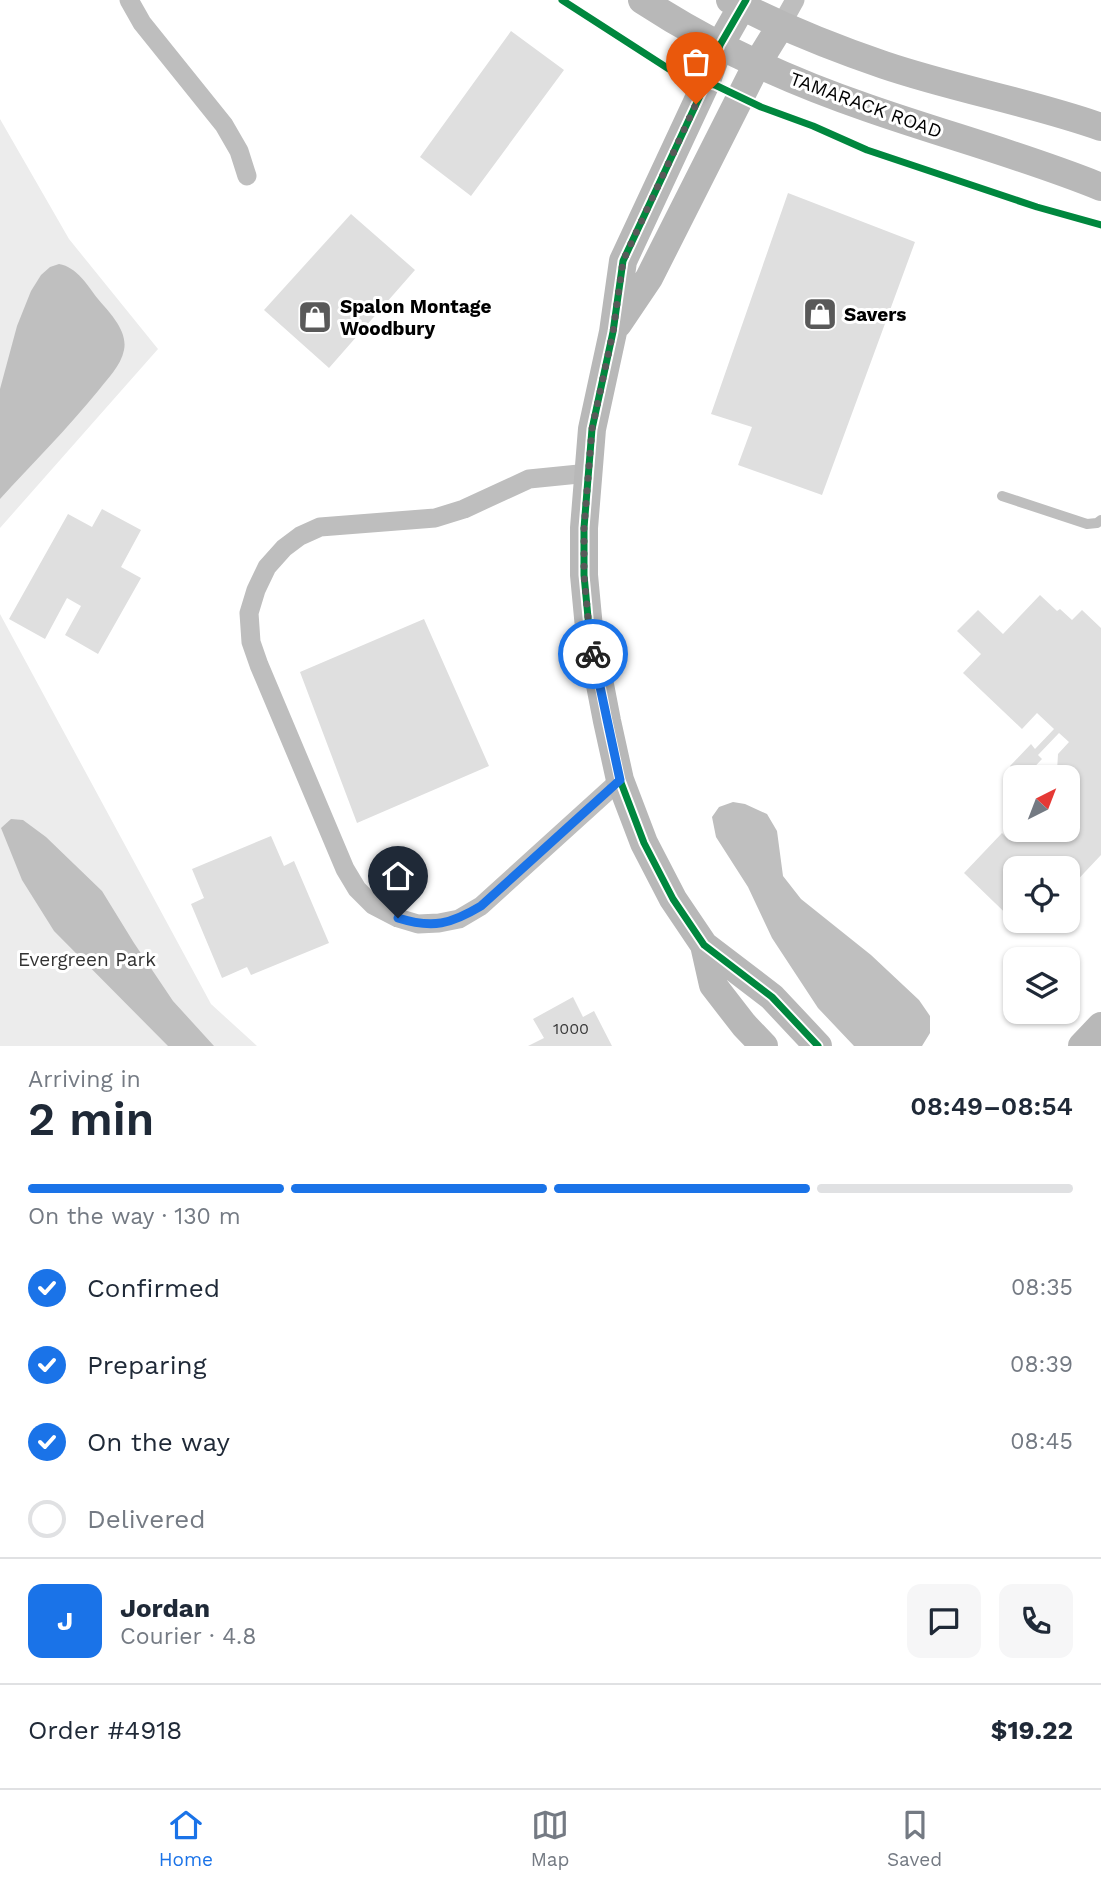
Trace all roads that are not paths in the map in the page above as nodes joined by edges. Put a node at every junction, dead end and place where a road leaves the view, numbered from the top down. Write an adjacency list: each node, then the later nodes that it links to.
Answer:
1 (130, 0): 9 (street)
2 (642, 0): 6 (street, TAMARACK ROAD)
3 (795, 0): 5 (street)
4 (740, 2): 5 (street); 6 (street)
5 (781, 25): 7 (street); 8 (street)
6 (720, 45): 7 (street, TAMARACK ROAD); 11 (street)
7 (757, 64): 10 (street, TAMARACK ROAD); 11 (street)
8 (1101, 127)
9 (247, 176)
10 (1101, 187)
11 (613, 332): 12 (street)
12 (589, 473): 15 (street); 15 (street)
13 (1002, 496): 14 (lane)
14 (1101, 520)
15 (620, 780): 16 (street)
16 (704, 945): 18 (street); 19 (street)
17 (1101, 1026): 20 (street)
18 (764, 1046)
19 (818, 1046)
20 (1082, 1046)

